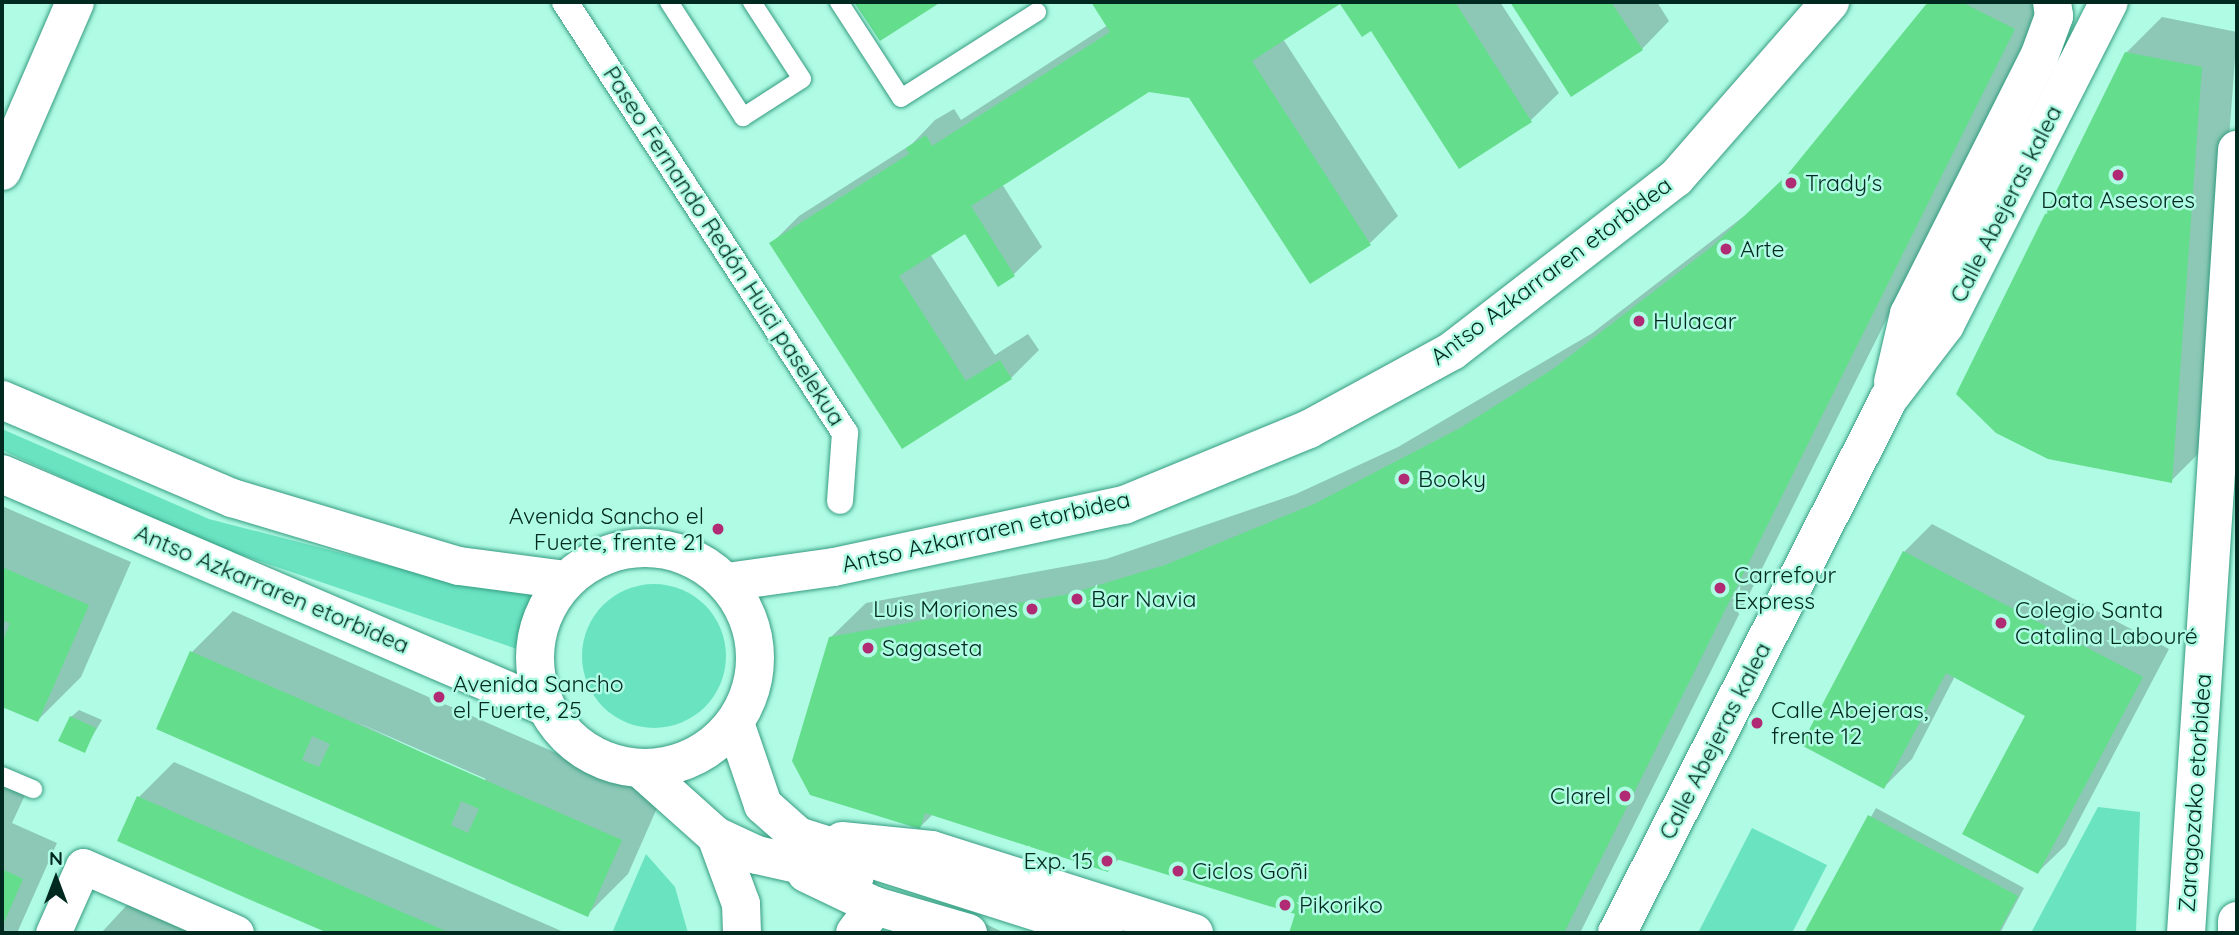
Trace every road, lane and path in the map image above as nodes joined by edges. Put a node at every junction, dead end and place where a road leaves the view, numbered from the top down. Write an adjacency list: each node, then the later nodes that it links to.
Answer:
1 (75, 2): 11 (street)
2 (565, 2): 15 (street, Paseo Fernando Redón Huici paselekua)
3 (669, 2): 4 (lane)
4 (752, 2)
5 (839, 2): 9 (lane)
6 (1830, 2): 17 (street, Antso Azkarraren etorbidea)
7 (2052, 2): 12 (street, Calle Abejeras kalea)
8 (2109, 2): 12 (street, Calle Abejeras kalea)
9 (1037, 12)
10 (2237, 150): 35 (street, Zaragozako etorbidea)
11 (2, 171)
12 (1889, 398): 34 (street, Calle Abejeras kalea)
13 (2, 400): 16 (street)
14 (2, 474): 18 (street, Antso Azkarraren etorbidea)
15 (839, 501)
16 (566, 580): 17 (street); 18 (street)
17 (727, 582): 19 (street)
18 (541, 705): 20 (street)
19 (735, 723): 20 (street); 24 (street)
20 (641, 769): 23 (street)
21 (2, 776): 22 (lane)
22 (33, 789)
23 (716, 836): 24 (street); 29 (street)
24 (792, 849): 25 (street); 31 (street); 32 (street); 33 (street)
25 (865, 920): 30 (street)
26 (2237, 921): 36 (street)
27 (52, 933): 28 (street)
28 (236, 933)
29 (743, 933)
30 (968, 933)
31 (1045, 933)
32 (1104, 933)
33 (1194, 933)
34 (1616, 933)
35 (2186, 933)
36 (2237, 933)

